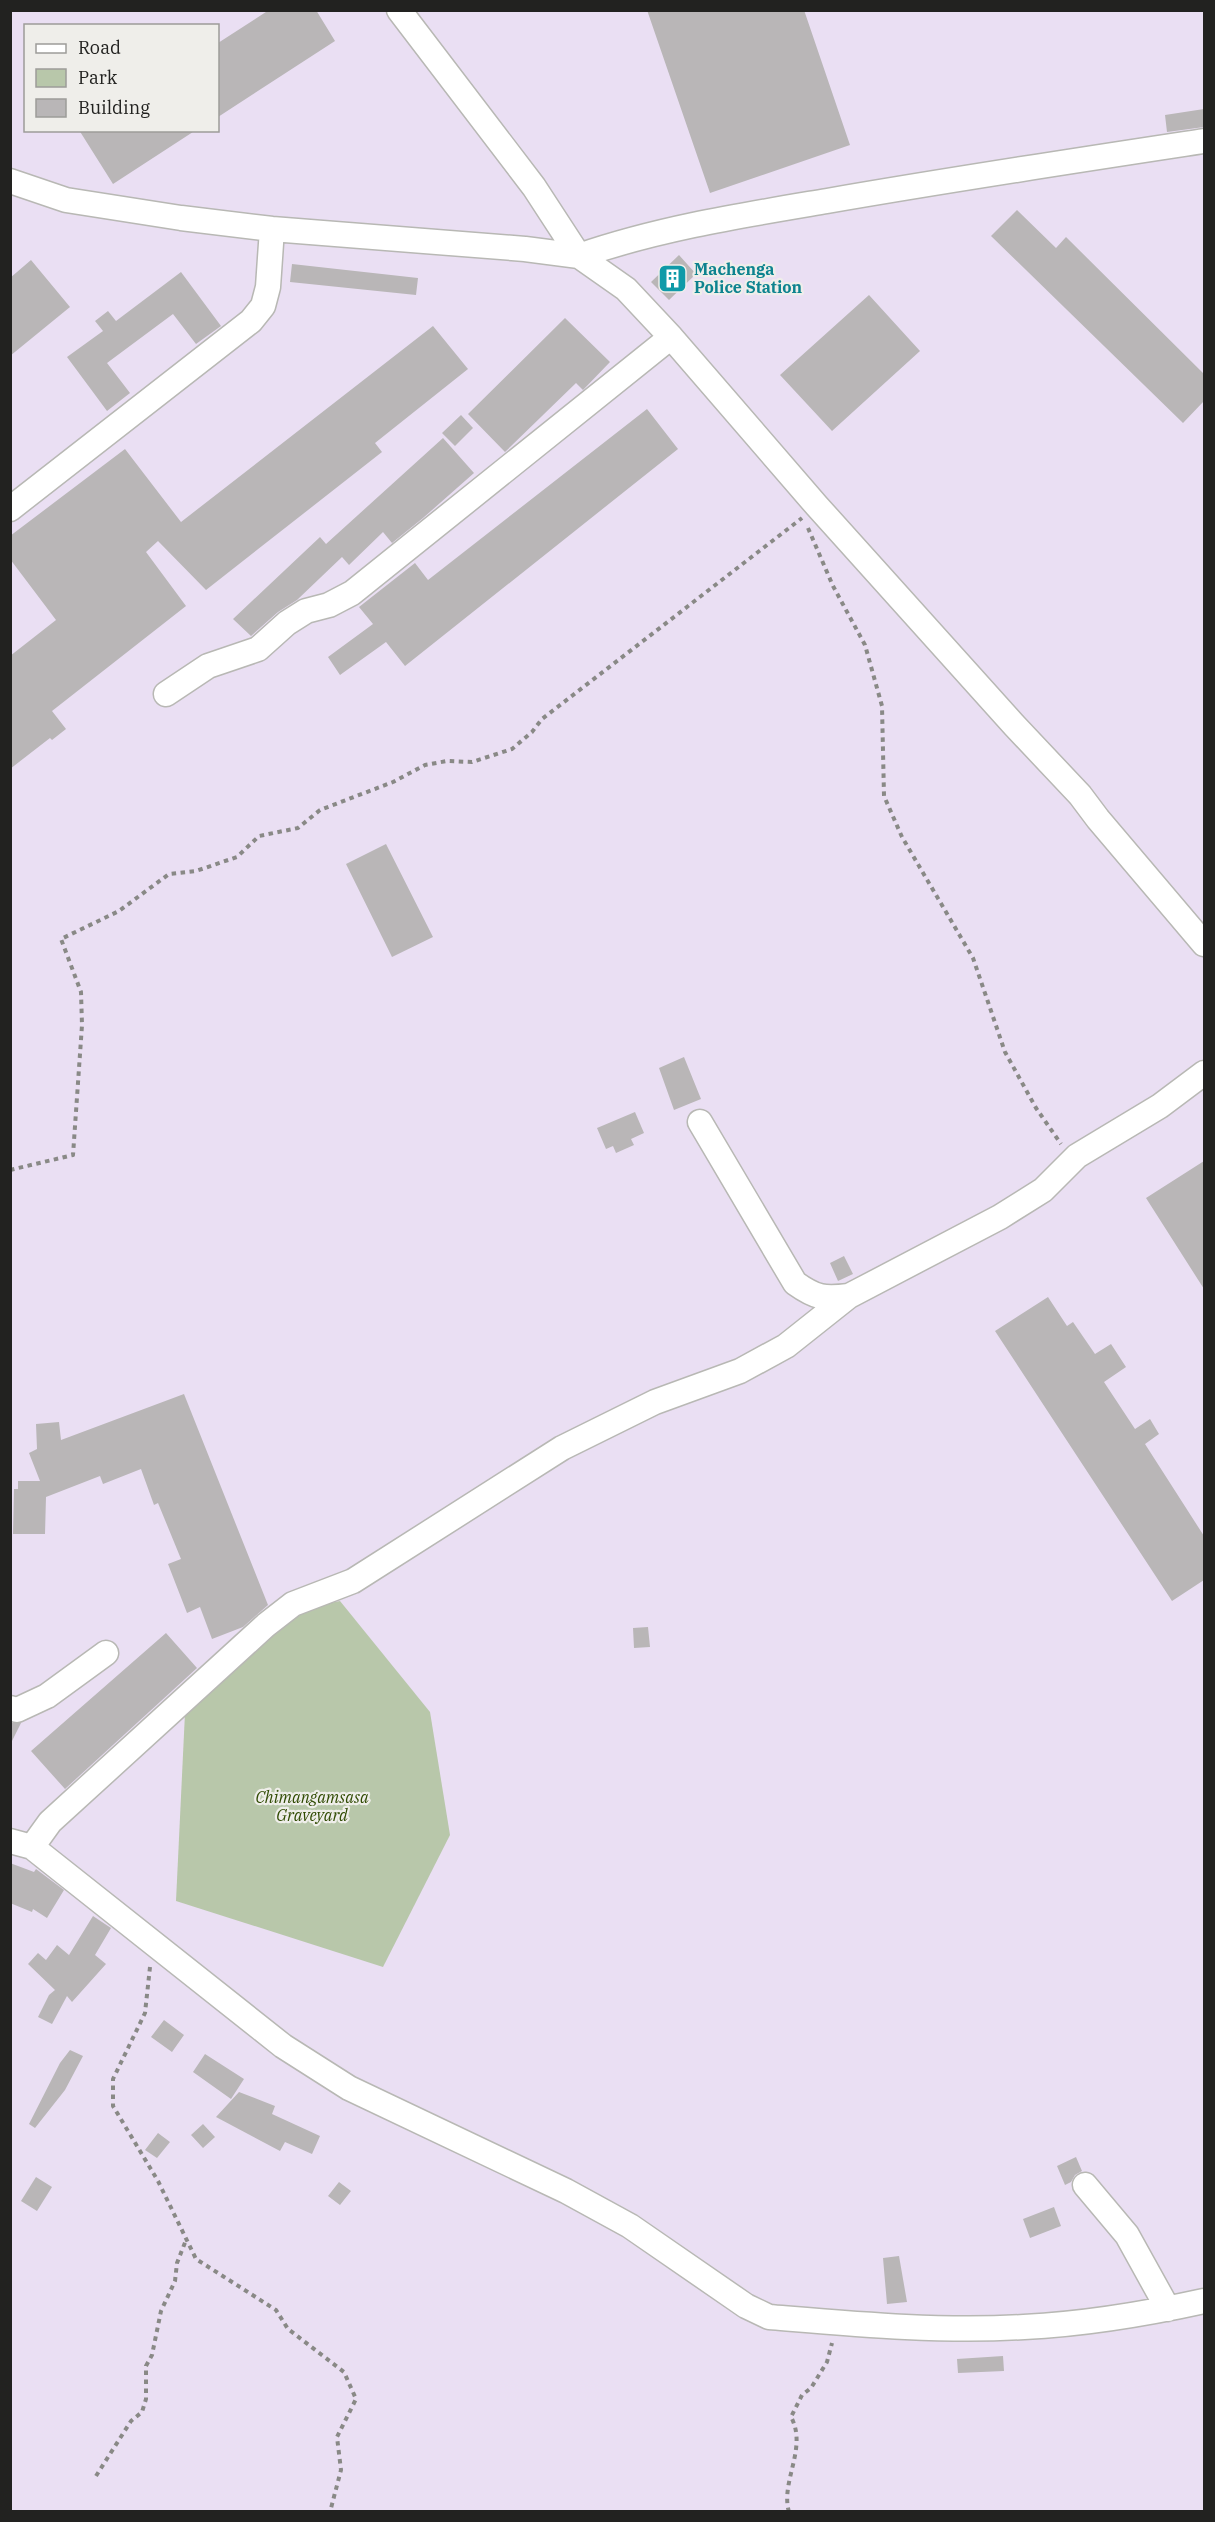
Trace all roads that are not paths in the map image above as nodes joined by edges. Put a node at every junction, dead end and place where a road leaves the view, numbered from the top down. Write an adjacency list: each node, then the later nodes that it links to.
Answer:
1 (399, 10): 5 (street)
2 (1204, 141): 5 (street)
3 (10, 181): 4 (street)
4 (272, 229): 5 (street); 7 (street)
5 (579, 256): 6 (street)
6 (671, 337): 8 (street); 9 (street)
7 (10, 509)
8 (166, 694)
9 (1204, 944)
10 (1204, 1073): 12 (street)
11 (699, 1122): 12 (street)
12 (849, 1296): 15 (street)
13 (106, 1653): 14 (street)
14 (10, 1708)
15 (21, 1844): 18 (street)
16 (1084, 2185): 18 (street)
17 (1204, 2301): 18 (street)
18 (1168, 2309)

